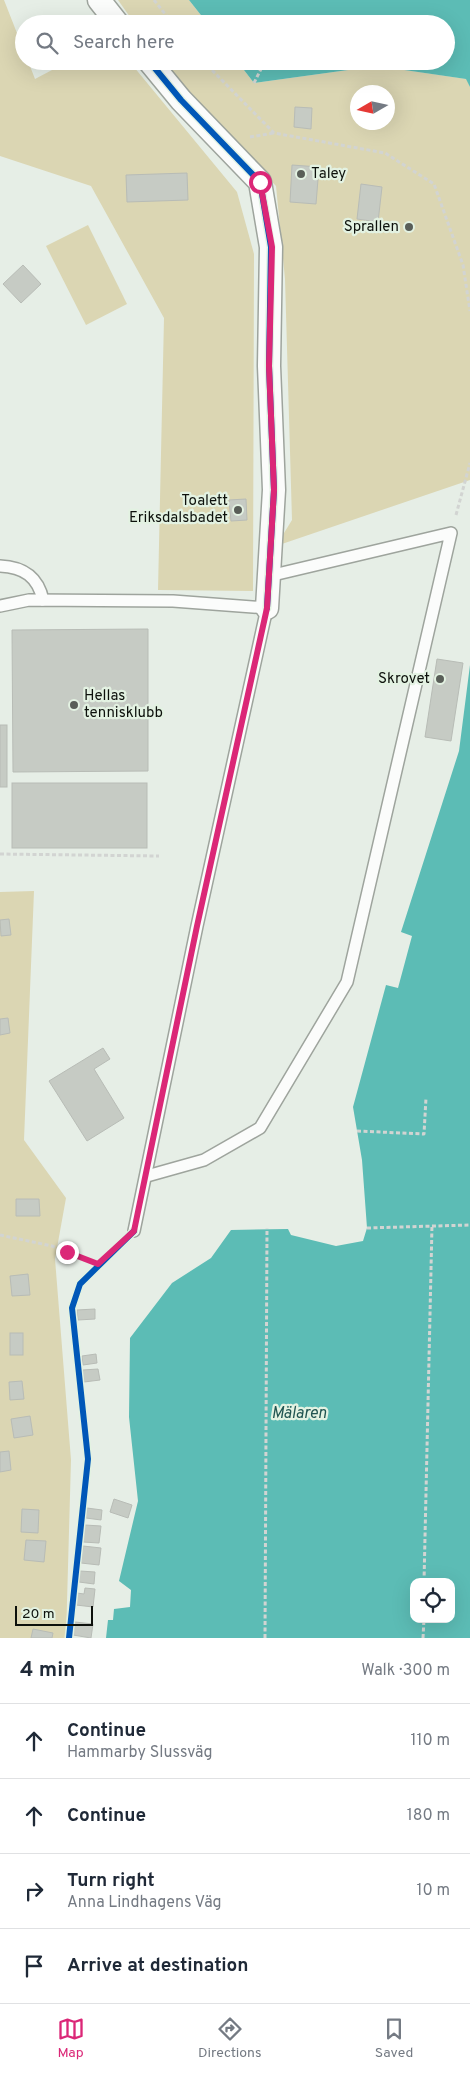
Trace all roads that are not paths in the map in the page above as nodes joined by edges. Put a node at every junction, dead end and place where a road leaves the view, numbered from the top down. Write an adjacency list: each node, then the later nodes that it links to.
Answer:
1 (99, 0): 2 (street)
2 (111, 15)
3 (156, 70): 5 (street)
4 (0, 566): 6 (lane)
5 (269, 576): 8 (street); 9 (lane)
6 (43, 600): 7 (lane); 8 (lane)
7 (0, 606)
8 (267, 608): 9 (lane)
9 (147, 1176): 10 (lane)
10 (134, 1231)

